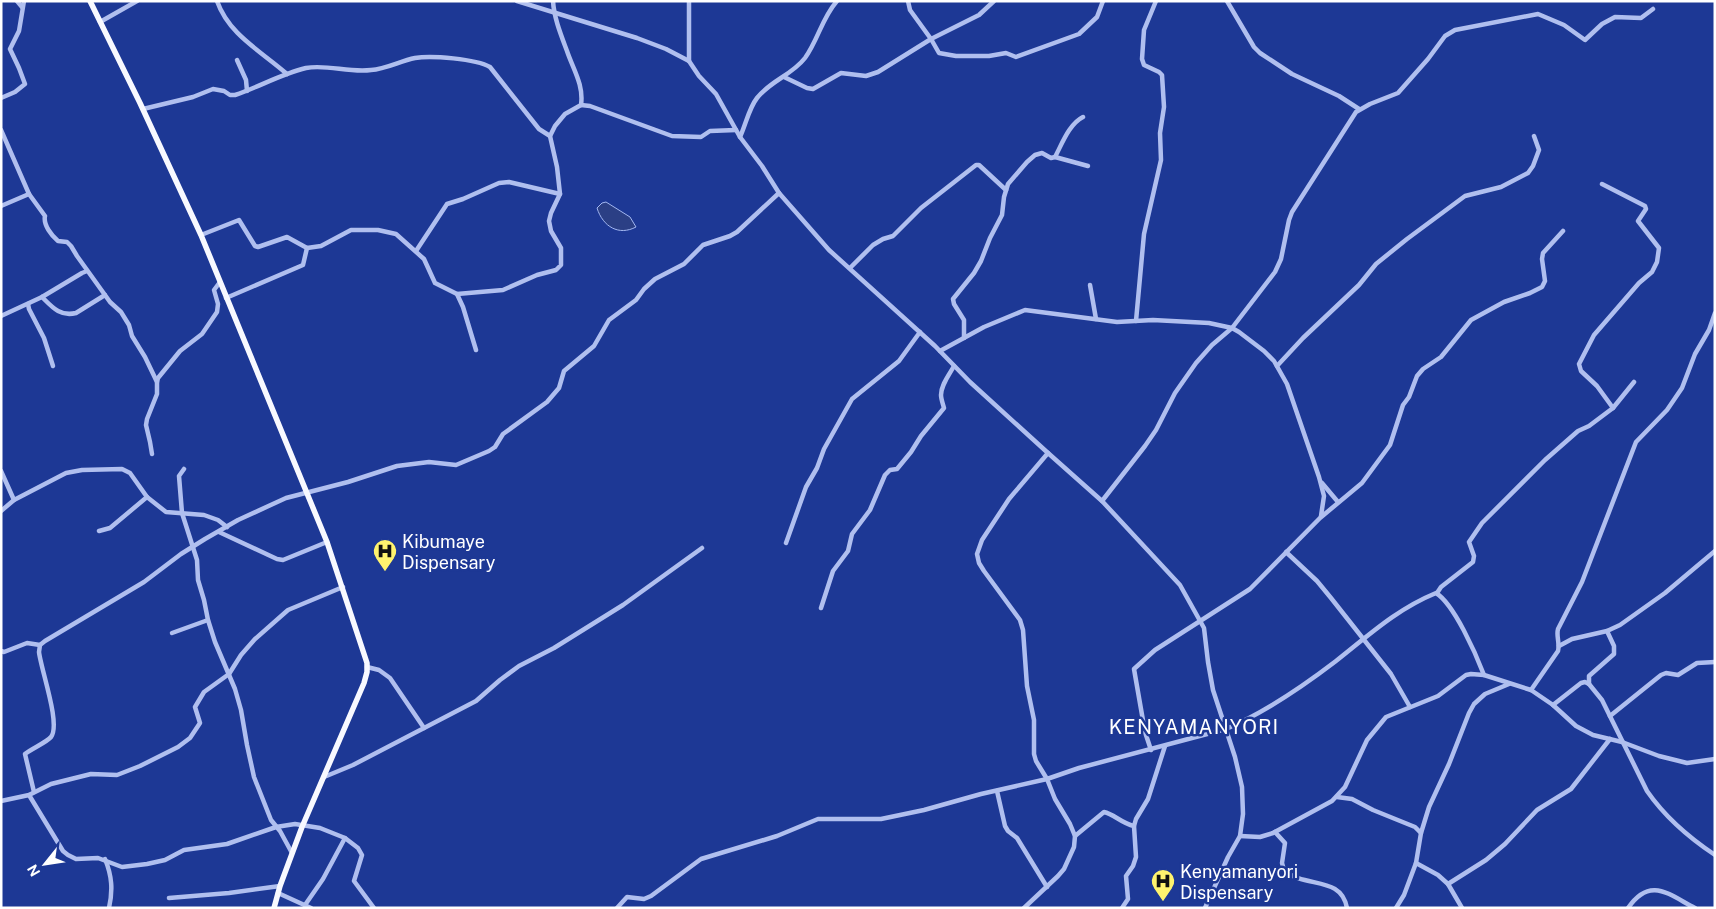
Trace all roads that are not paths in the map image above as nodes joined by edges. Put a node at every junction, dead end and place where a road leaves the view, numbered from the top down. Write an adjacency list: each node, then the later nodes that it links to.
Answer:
1 (17, 1): 15 (street)
2 (24, 1): 15 (street)
3 (90, 1): 18 (main road)
4 (137, 1): 18 (street)
5 (218, 1): 22 (street)
6 (517, 1): 17 (street)
7 (553, 1): 17 (street)
8 (689, 1): 21 (street)
9 (838, 1): 23 (street)
10 (908, 1): 19 (street)
11 (994, 1): 19 (street)
12 (1104, 1): 19 (street)
13 (1156, 1): 59 (street)
14 (1226, 1): 28 (street)
15 (22, 7): 25 (street)
16 (1653, 9): 28 (street)
17 (554, 12): 21 (street); 26 (street)
18 (100, 22): 27 (main road)
19 (931, 39): 23 (street)
20 (238, 60): 24 (street)
21 (689, 61): 31 (street)
22 (287, 74): 24 (street); 32 (street)
23 (784, 77): 33 (street)
24 (247, 91): 27 (street)
25 (1, 98)
26 (581, 105): 31 (street); 32 (street)
27 (143, 109): 44 (main road)
28 (1359, 109): 60 (street)
29 (1082, 117): 35 (street)
30 (1, 130): 40 (street)
31 (736, 130): 33 (street)
32 (550, 136): 41 (street)
33 (740, 136): 39 (street)
34 (1534, 136): 67 (street)
35 (1055, 157): 36 (street); 38 (street)
36 (1088, 166)
37 (1602, 184): 70 (street)
38 (1006, 190): 47 (street); 62 (street)
39 (779, 192): 47 (street); 76 (street)
40 (29, 194): 42 (street); 48 (street)
41 (560, 194): 46 (street); 51 (street)
42 (1, 206)
43 (1563, 231): 80 (street)
44 (201, 235): 45 (street); 49 (main road)
45 (307, 248): 46 (street); 54 (street)
46 (416, 251): 51 (street)
47 (850, 268): 61 (street)
48 (87, 271): 52 (street); 53 (street)
49 (220, 282): 54 (main road); 68 (street)
50 (1090, 285): 58 (street)
51 (457, 294): 63 (street)
52 (105, 296): 53 (street); 68 (street)
53 (42, 297): 55 (street)
54 (226, 298): 76 (main road)
55 (28, 304): 57 (street); 65 (street)
56 (1715, 313): 102 (street)
57 (1, 316)
58 (1096, 319): 59 (street); 62 (street)
59 (1136, 321): 60 (street)
60 (1232, 328): 67 (street); 79 (street)
61 (920, 332): 64 (street); 88 (street)
62 (964, 338): 64 (street)
63 (476, 350)
64 (940, 352): 66 (street)
65 (53, 366)
66 (954, 366): 71 (street); 95 (street)
67 (1277, 366): 75 (street)
68 (157, 382): 72 (street)
69 (1634, 382): 70 (street)
70 (1612, 408): 94 (street)
71 (1048, 453): 79 (street); 122 (street)
72 (152, 454)
73 (184, 469): 82 (street)
74 (1, 470): 78 (street)
75 (1319, 477): 80 (street); 83 (street)
76 (306, 492): 84 (street); 87 (main road)
77 (147, 498): 78 (street); 82 (street); 85 (street)
78 (14, 500): 81 (street)
79 (1102, 500): 97 (street)
80 (1338, 502): 83 (street)
81 (1, 512)
82 (182, 514): 84 (street); 89 (street)
83 (1320, 518): 92 (street)
84 (227, 527): 86 (street)
85 (99, 531)
86 (219, 532): 87 (street); 89 (street)
87 (327, 542): 93 (main road)
88 (786, 542)
89 (192, 548): 96 (street); 101 (street)
90 (702, 548): 114 (street)
91 (1715, 551): 98 (street)
92 (1286, 552): 97 (street); 100 (street)
93 (343, 587): 105 (main road); 106 (street)
94 (1438, 593): 100 (street); 107 (street)
95 (821, 608)
96 (208, 620): 99 (street); 106 (street)
97 (1202, 622): 115 (street); 119 (street)
98 (1607, 631): 102 (street); 109 (street)
99 (172, 633)
100 (1362, 640): 112 (street); 115 (street)
101 (40, 646): 103 (street); 124 (street)
102 (1559, 646): 110 (street)
103 (1, 651)
104 (1715, 662): 113 (street)
105 (367, 667): 114 (street); 121 (main road)
106 (230, 674): 124 (street); 129 (street)
107 (1484, 675): 108 (street); 112 (street)
108 (1509, 684): 110 (street); 131 (street)
109 (1590, 684): 111 (street); 113 (street)
110 (1531, 690): 111 (street)
111 (1553, 705): 116 (street)
112 (1410, 707): 125 (street)
113 (1610, 716): 117 (street)
114 (424, 728): 121 (street)
115 (1226, 728): 118 (street); 133 (street)
116 (1610, 739): 117 (street); 139 (street)
117 (1622, 742): 120 (street); 136 (street)
118 (1165, 746): 119 (street); 128 (street)
119 (1151, 750): 122 (street)
120 (1715, 758)
121 (324, 777): 127 (main road)
122 (1047, 779): 123 (street); 132 (street)
123 (997, 791): 141 (street); 149 (street)
124 (31, 793): 126 (street); 137 (street)
125 (1337, 797): 130 (street); 131 (street)
126 (1, 801)
127 (302, 826): 129 (street); 134 (street); 135 (main road)
128 (1134, 826): 132 (street); 151 (street)
129 (276, 827): 135 (street); 137 (street)
130 (1275, 832): 133 (street); 153 (street)
131 (1421, 833): 138 (street)
132 (1075, 836): 141 (street)
133 (1240, 836): 152 (street)
134 (345, 838): 144 (street); 148 (street)
135 (292, 852): 140 (main road)
136 (1715, 855)
137 (105, 859): 145 (street)
138 (1416, 863): 139 (street); 154 (street)
139 (1448, 884): 155 (street)
140 (280, 886): 142 (main road); 143 (street)
141 (1047, 887): 150 (street)
142 (278, 893): 144 (street); 146 (main road)
143 (169, 898)
144 (305, 905): 147 (street)
145 (109, 908)
146 (274, 908)
147 (311, 908)
148 (374, 908)
149 (617, 908)
150 (1024, 908)
151 (1122, 908)
152 (1205, 908)
153 (1347, 908)
154 (1396, 908)
155 (1462, 908)
156 (1628, 908): 157 (street)
157 (1695, 908)

